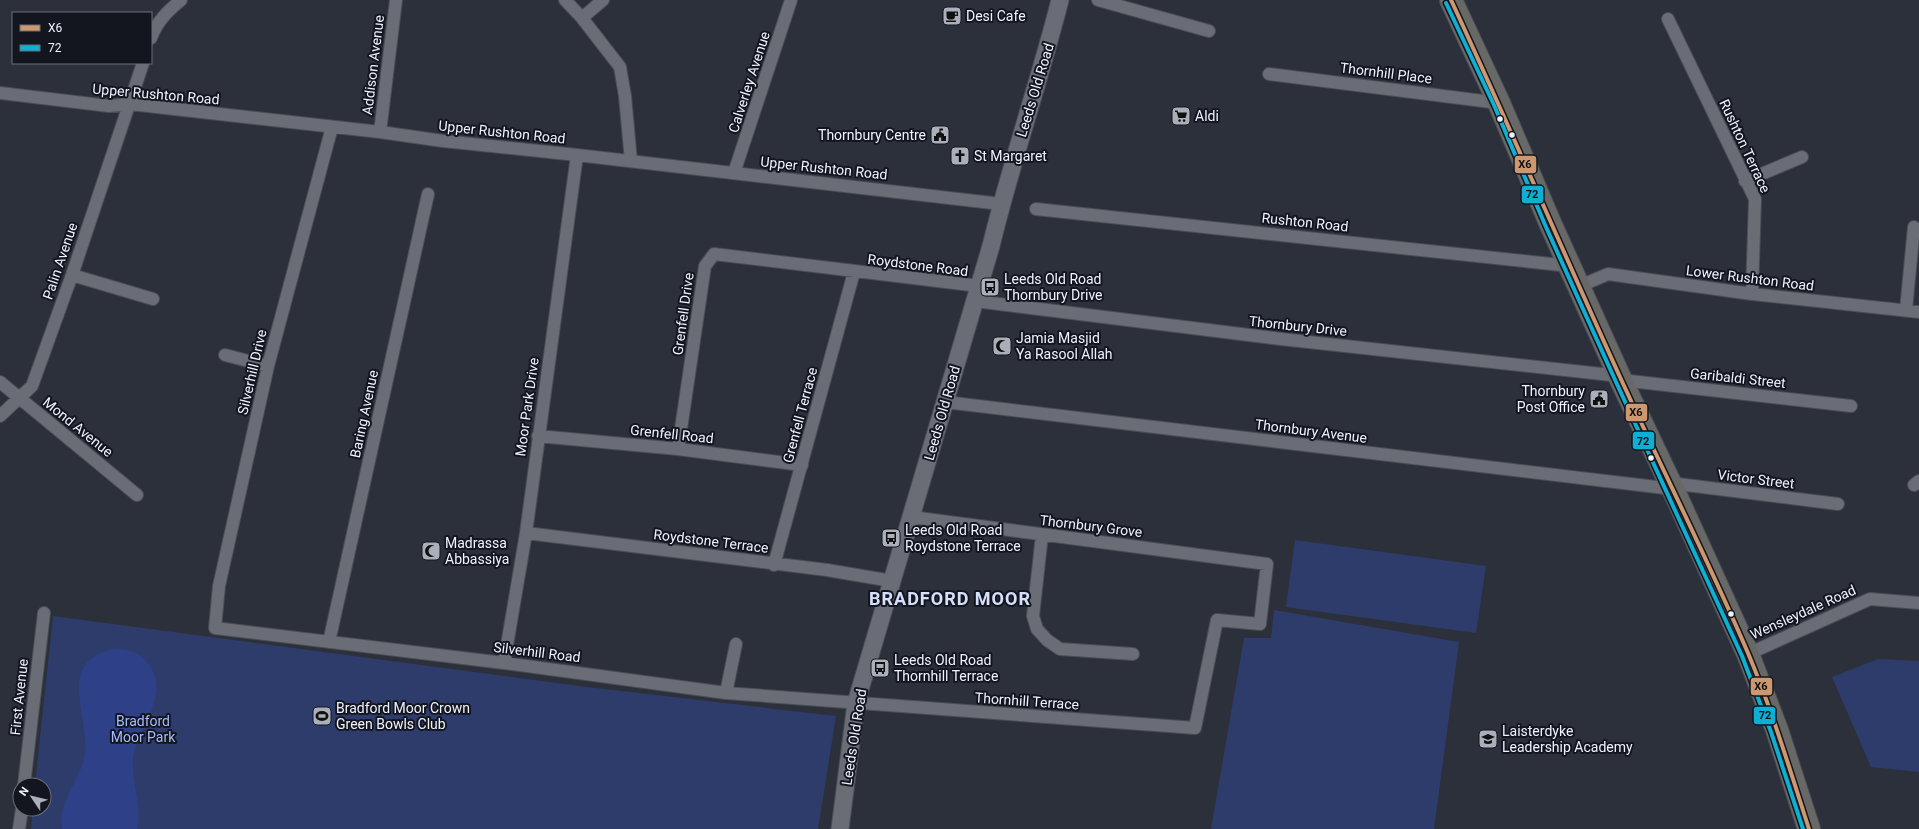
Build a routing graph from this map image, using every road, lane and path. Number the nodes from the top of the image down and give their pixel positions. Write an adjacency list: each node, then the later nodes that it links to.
1 (181, 0): 12 (street)
2 (396, 0): 19 (street, Addison Avenue)
3 (565, 0): 9 (street)
4 (603, 0): 9 (street)
5 (792, 0): 23 (street, Calverley Avenue)
6 (1060, 0): 26 (main road, Leeds Old Road)
7 (1098, 0): 11 (street)
8 (1451, 0): 16 (highway)
9 (582, 18): 22 (street)
10 (1668, 19): 24 (street, Rushton Terrace)
11 (1210, 31)
12 (152, 35)
13 (143, 64): 17 (street, Palin Avenue)
14 (1269, 74): 16 (street, Thornhill Place)
15 (0, 93): 17 (street, Upper Rushton Road)
16 (1499, 103): 29 (highway)
17 (130, 104): 18 (street, Upper Rushton Road); 31 (street, Palin Avenue)
18 (332, 127): 19 (street, Upper Rushton Road); 39 (street, Silverhill Drive)
19 (380, 132): 20 (street, Upper Rushton Road)
20 (577, 155): 22 (street, Upper Rushton Road); 46 (street, Moor Park Drive)
21 (1802, 157): 24 (street)
22 (631, 161): 23 (street, Upper Rushton Road)
23 (734, 173): 26 (street, Upper Rushton Road)
24 (1745, 181): 34 (street, Rushton Terrace)
25 (428, 194): 60 (street, Baring Avenue)
26 (1001, 204): 33 (main road, Leeds Old Road)
27 (1036, 209): 29 (street, Rushton Road)
28 (1914, 227): 36 (street)
29 (1570, 266): 32 (highway)
30 (854, 272): 33 (street, Roydstone Road); 47 (street, Grenfell Drive); 48 (street, Grenfell Terrace)
31 (72, 275): 35 (street); 42 (street, Palin Avenue)
32 (1580, 286): 34 (street, Lower Rushton Road); 40 (highway)
33 (977, 294): 40 (street, Thornbury Drive); 43 (main road, Leeds Old Road)
34 (1752, 294): 36 (street, Lower Rushton Road)
35 (153, 299)
36 (1906, 310): 37 (street, Lower Rushton Road)
37 (1919, 312)
38 (225, 355): 39 (street)
39 (268, 366): 59 (street, Silverhill Drive)
40 (1620, 378): 44 (street, Garibaldi Street); 49 (highway)
41 (0, 382): 42 (street, Mond Avenue)
42 (18, 398): 45 (street, Palin Avenue); 50 (street, Mond Avenue)
43 (945, 402): 49 (street, Thornbury Avenue); 52 (main road, Leeds Old Road)
44 (1851, 406)
45 (0, 416)
46 (538, 436): 47 (street, Grenfell Road); 53 (street, Moor Park Drive)
47 (678, 449): 48 (street, Grenfell Road)
48 (802, 465): 55 (street, Grenfell Terrace)
49 (1672, 486): 51 (street, Victor Street); 63 (highway)
50 (137, 495)
51 (1838, 504)
52 (911, 517): 54 (street, Thornbury Grove); 56 (main road, Leeds Old Road)
53 (526, 533): 55 (street, Roydstone Terrace); 64 (street, Moor Park Drive)
54 (1042, 535): 62 (street); 67 (street, Thornbury Grove)
55 (774, 564): 56 (street, Roydstone Terrace)
56 (892, 581): 66 (main road, Leeds Old Road)
57 (1919, 603): 63 (street, Wensleydale Road)
58 (44, 613): 68 (street, First Avenue)
59 (215, 628): 60 (street, Silverhill Road)
60 (328, 642): 64 (street, Silverhill Road)
61 (736, 644): 65 (street)
62 (1133, 654)
63 (1748, 654): 72 (highway)
64 (504, 663): 65 (street, Silverhill Road)
65 (726, 693): 66 (street, Silverhill Road)
66 (856, 703): 67 (street, Thornhill Terrace); 71 (main road, Leeds Old Road)
67 (1194, 728)
68 (25, 777)
69 (21, 817): 70 (street)
70 (19, 829)
71 (840, 829)
72 (1809, 829)

